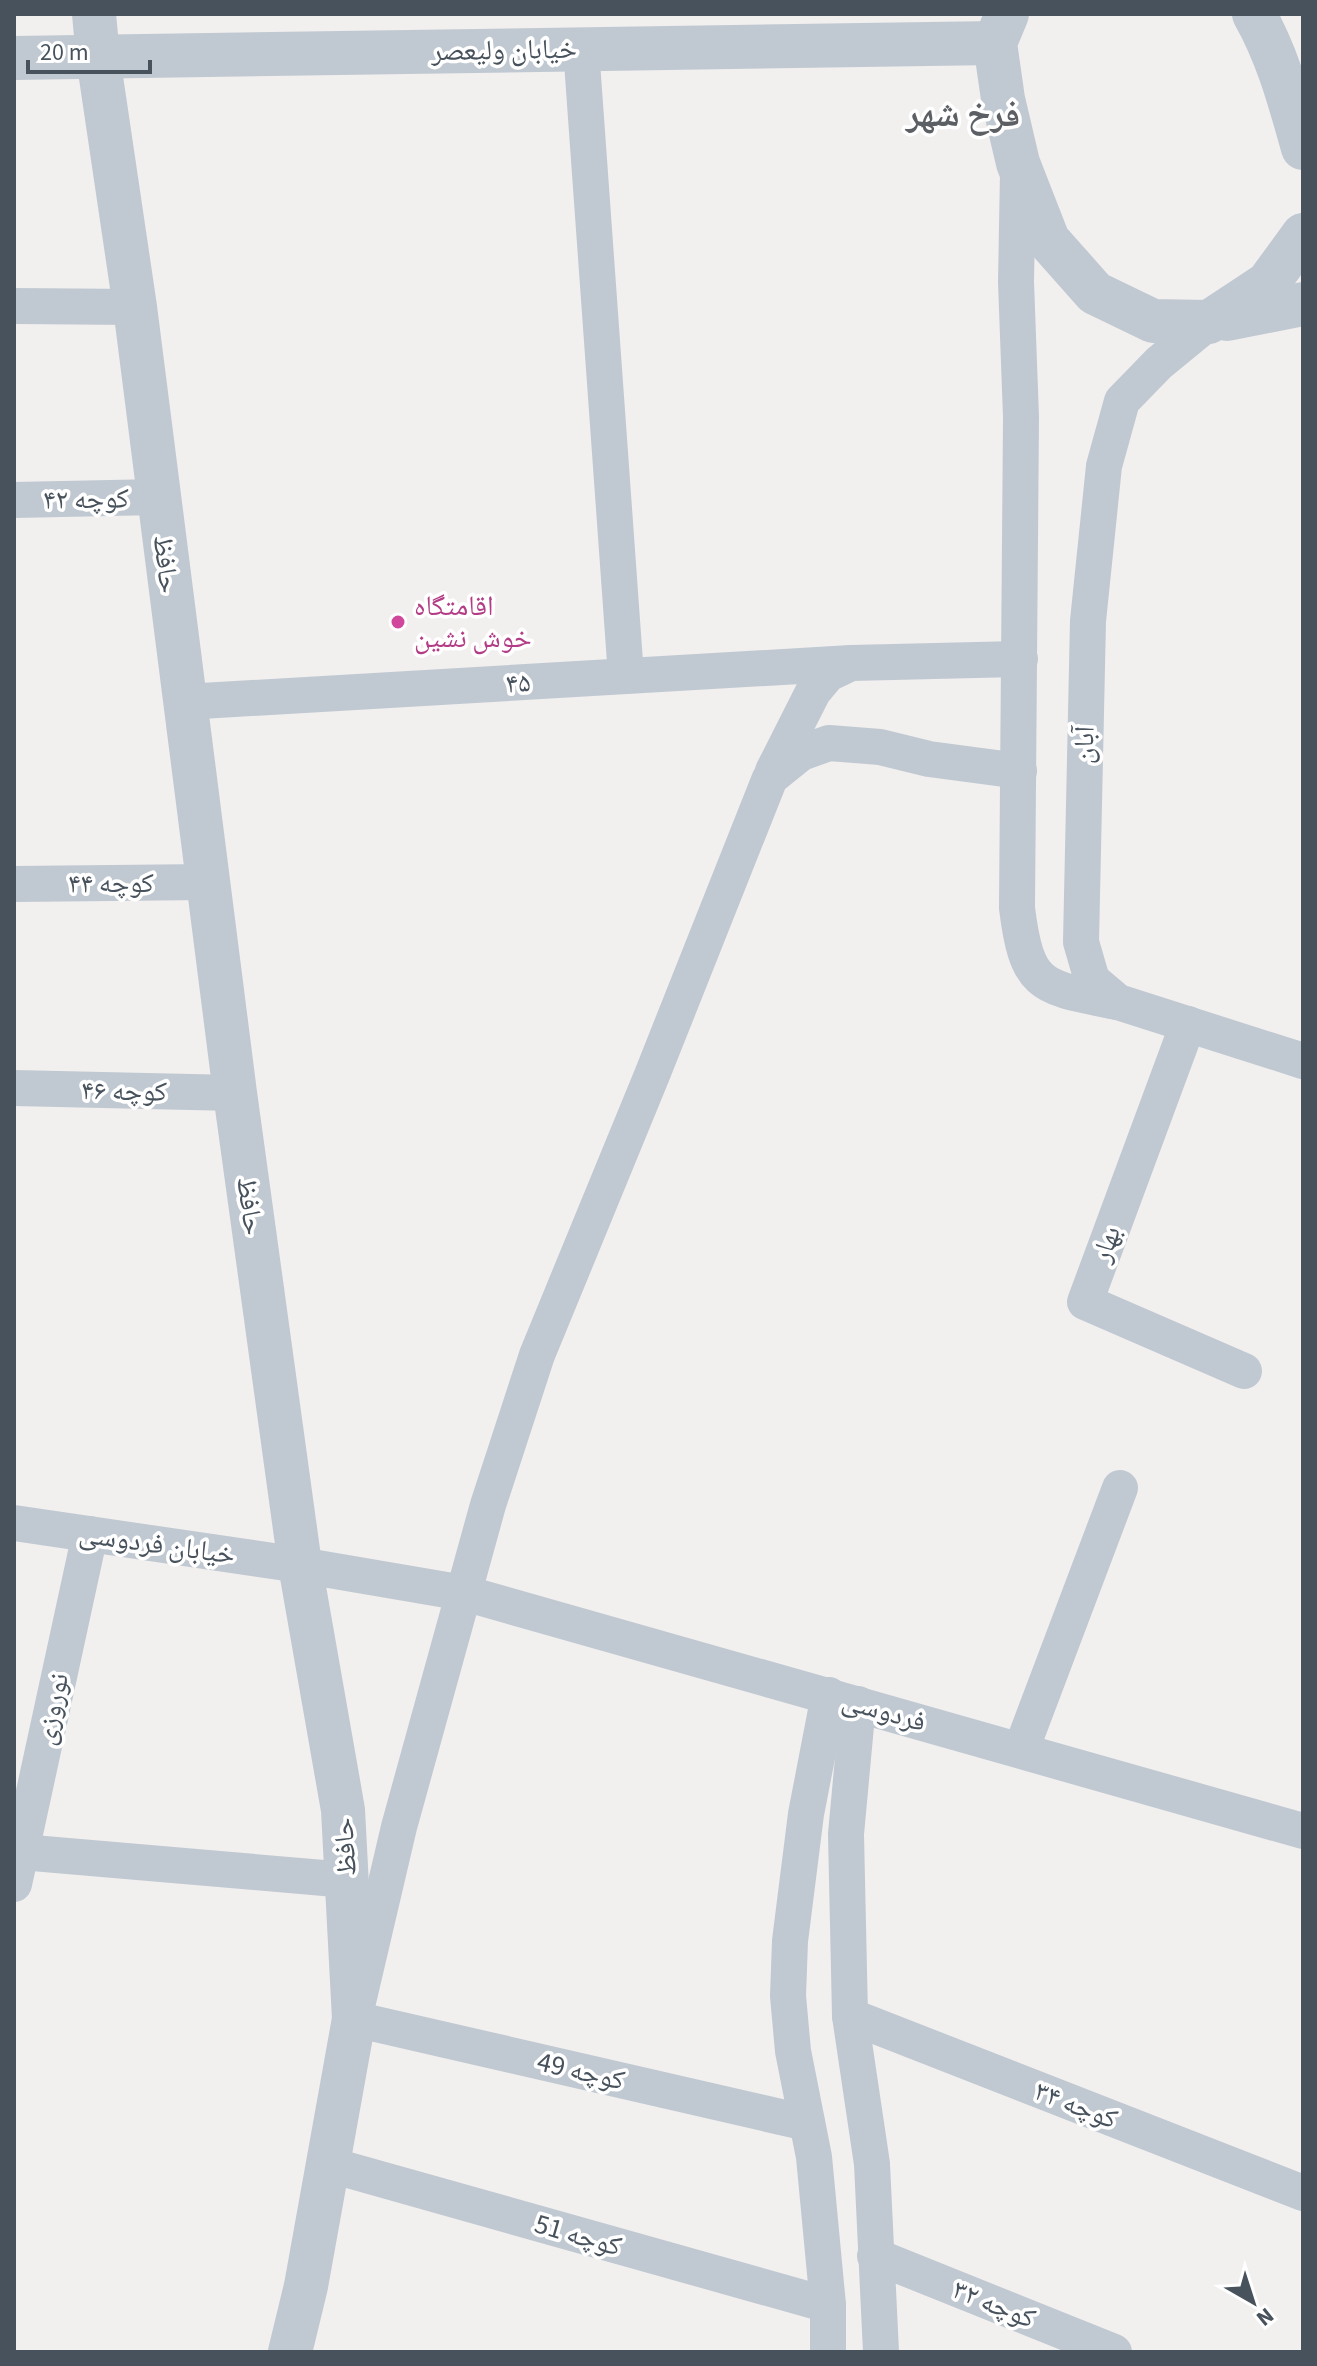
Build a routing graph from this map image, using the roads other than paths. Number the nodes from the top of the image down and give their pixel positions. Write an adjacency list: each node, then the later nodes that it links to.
1 (94, 14): 5 (street, حافظ)
2 (1261, 22): 7 (street)
3 (1001, 28): 4 (street, خیابان ولیعصر); 9 (street)
4 (581, 48): 5 (street, خیابان ولیعصر); 19 (street)
5 (98, 57): 6 (street, خیابان ولیعصر); 13 (street, حافظ)
6 (14, 58)
7 (1296, 108): 8 (street)
8 (1303, 148)
9 (1018, 163): 14 (street); 17 (street)
10 (1303, 235): 14 (street)
11 (1303, 304): 14 (street)
12 (15, 306): 13 (street)
13 (135, 307): 15 (street, حافظ)
14 (1209, 322): 25 (street, آبان)
15 (158, 497): 16 (street, کوچه ۴۲); 20 (street, حافظ)
16 (14, 500)
17 (1020, 659): 18 (street, ۴۵); 21 (street)
18 (851, 663): 19 (street, ۴۵); 22 (street)
19 (626, 676): 20 (street, ۴۵)
20 (184, 702): 23 (street, حافظ)
21 (1019, 771): 22 (street); 25 (street)
22 (770, 778): 35 (street)
23 (207, 882): 24 (street, کوچه ۴۴); 29 (street, حافظ)
24 (14, 884)
25 (1118, 1002): 26 (street, آبان)
26 (1188, 1024): 27 (street, آبان); 30 (street, بهار)
27 (1303, 1061)
28 (14, 1088): 29 (street, کوچه ۴۶)
29 (235, 1093): 34 (street, حافظ)
30 (1244, 1371)
31 (1120, 1488): 37 (street)
32 (14, 1523): 33 (street, خیابان فردوسی)
33 (90, 1534): 34 (street, خیابان فردوسی); 39 (street, نوروزی)
34 (300, 1565): 35 (street, خیابان فردوسی); 40 (street, حافظ)
35 (464, 1593): 36 (street, فردوسی); 42 (street)
36 (844, 1699): 37 (street, فردوسی); 41 (street); 43 (street)
37 (1021, 1750): 38 (street, فردوسی)
38 (1303, 1831)
39 (18, 1868): 40 (street)
40 (347, 1880): 42 (street, حافظ)
41 (850, 2016): 45 (street, کوچه ۳۴); 46 (street)
42 (354, 2019): 43 (street, کوچه 49); 44 (street, حافظ)
43 (807, 2123): 47 (street)
44 (327, 2164): 47 (street, کوچه 51); 48 (street, حافظ)
45 (1303, 2193)
46 (875, 2256): 50 (street); 51 (street, کوچه ۳۲)
47 (828, 2305): 49 (street)
48 (290, 2352)
49 (828, 2352)
50 (881, 2352)
51 (1114, 2352)

